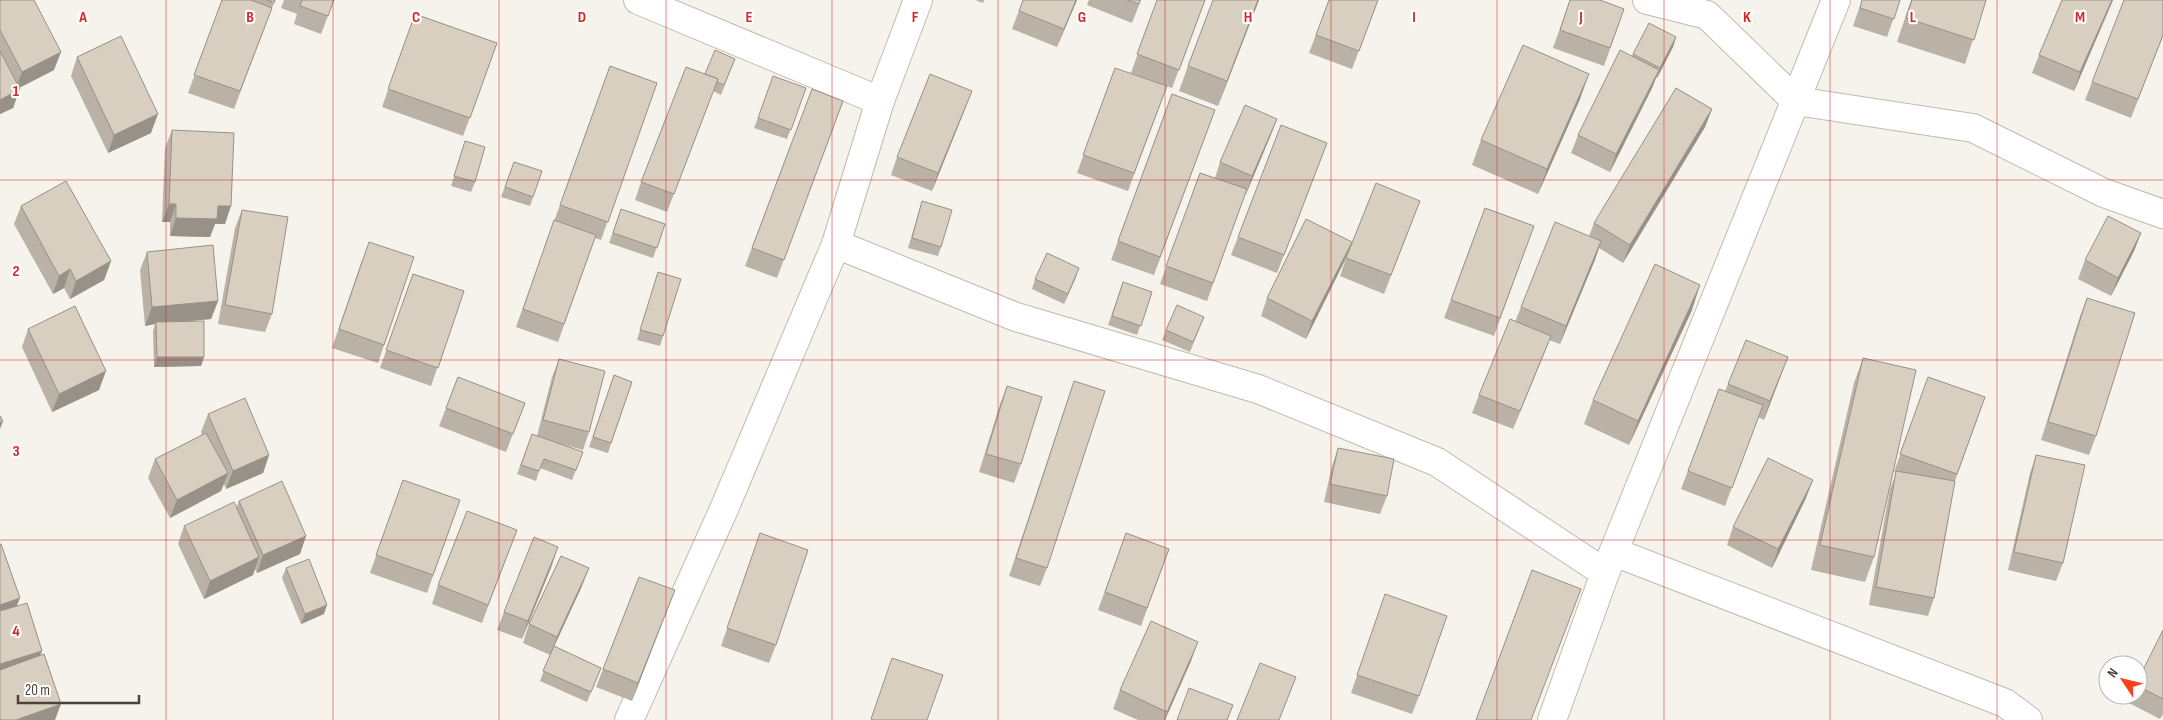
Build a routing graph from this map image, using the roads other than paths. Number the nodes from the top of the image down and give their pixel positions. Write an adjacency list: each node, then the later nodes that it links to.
1 (638, 0): 5 (street)
2 (918, 0): 5 (street)
3 (1647, 0): 6 (street)
4 (1836, 0): 6 (street)
5 (880, 101): 8 (street)
6 (1796, 101): 7 (street); 9 (street)
7 (2163, 214)
8 (836, 244): 9 (street); 10 (street)
9 (1609, 563): 11 (street); 12 (street)
10 (629, 720)
11 (1552, 720)
12 (2028, 720)

